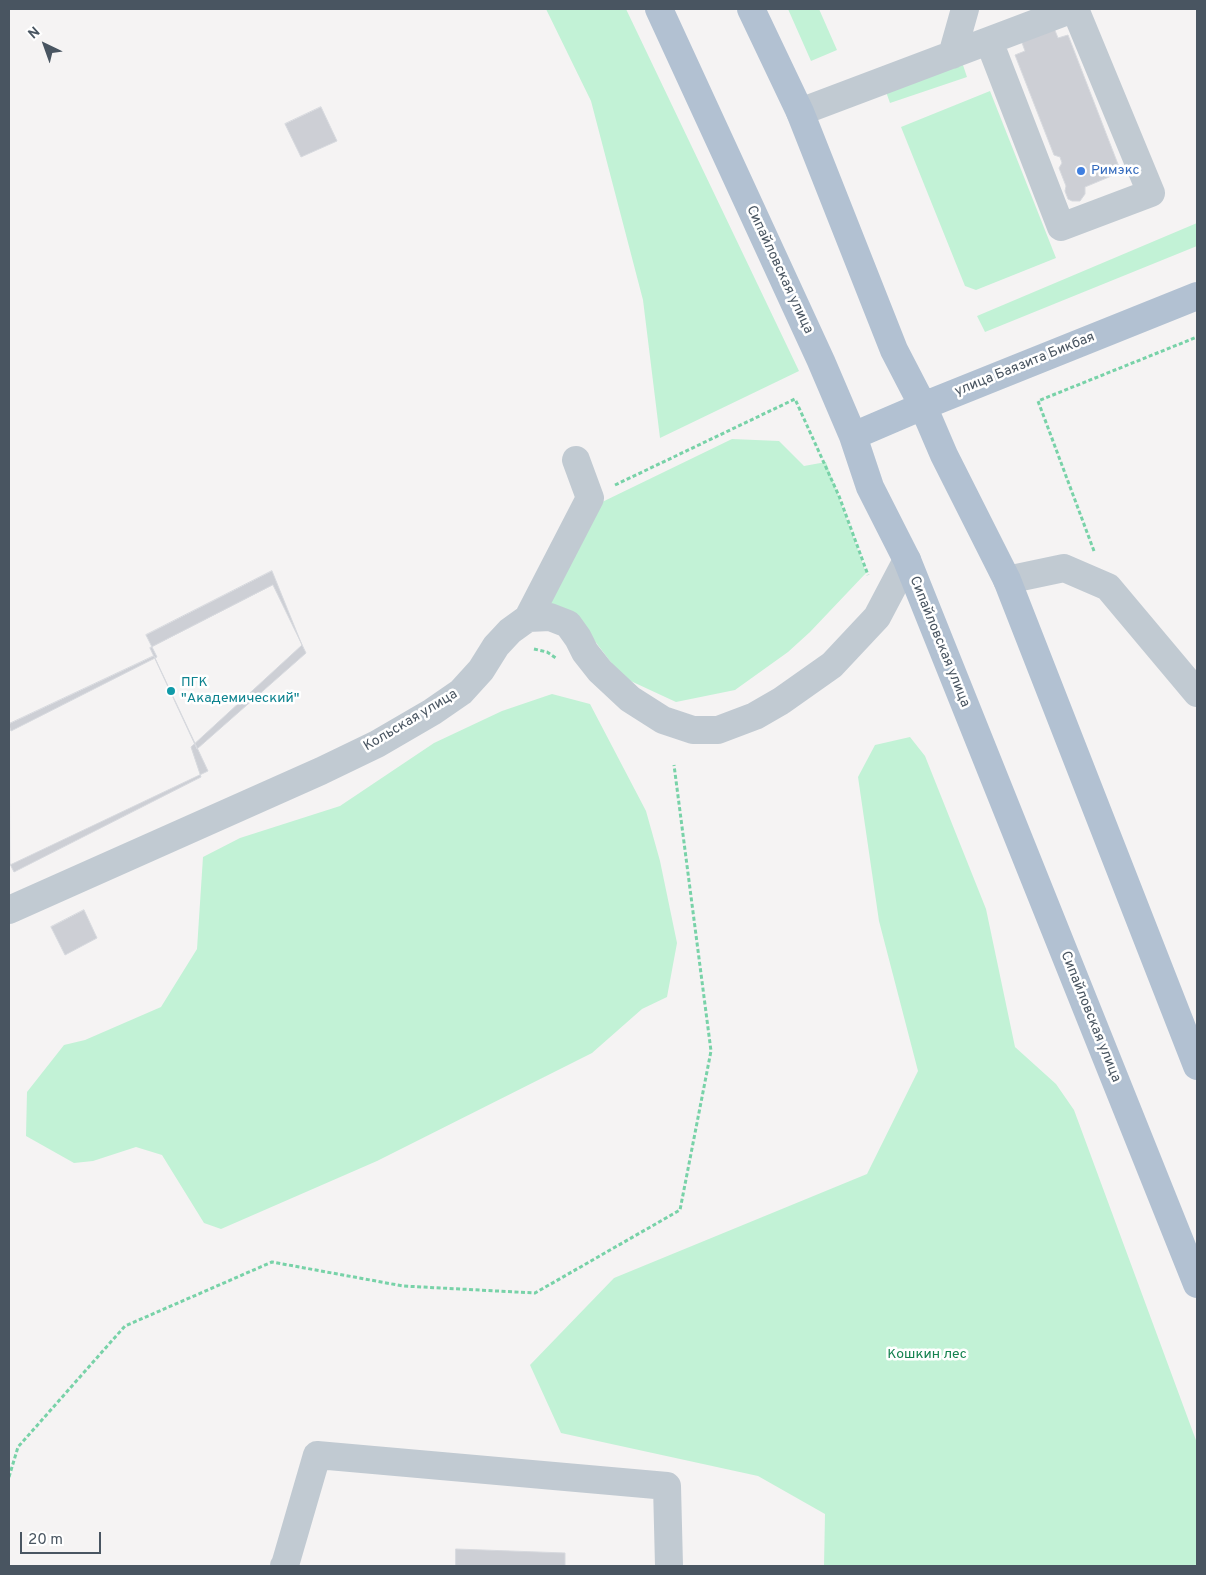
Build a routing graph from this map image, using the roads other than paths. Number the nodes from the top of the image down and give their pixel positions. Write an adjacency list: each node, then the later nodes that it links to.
1 (659, 9): 10 (main road, Сипайловская улица)
2 (751, 9): 7 (main road)
3 (965, 9): 6 (street)
4 (1074, 9): 5 (street); 5 (street)
5 (989, 41): 6 (street)
6 (952, 55): 7 (street)
7 (800, 112): 9 (main road)
8 (1197, 296): 9 (main road, улица Баязита Бикбая)
9 (923, 406): 10 (main road, улица Баязита Бикбая); 13 (main road)
10 (853, 436): 12 (main road, Сипайловская улица)
11 (576, 460): 14 (street)
12 (907, 560): 14 (street); 18 (main road, Сипайловская улица)
13 (1007, 580): 15 (street); 17 (main road)
14 (528, 618): 16 (street, Кольская улица)
15 (1197, 693)
16 (9, 910)
17 (1197, 1066)
18 (1197, 1284)
19 (284, 1566): 20 (street)
20 (668, 1566)

